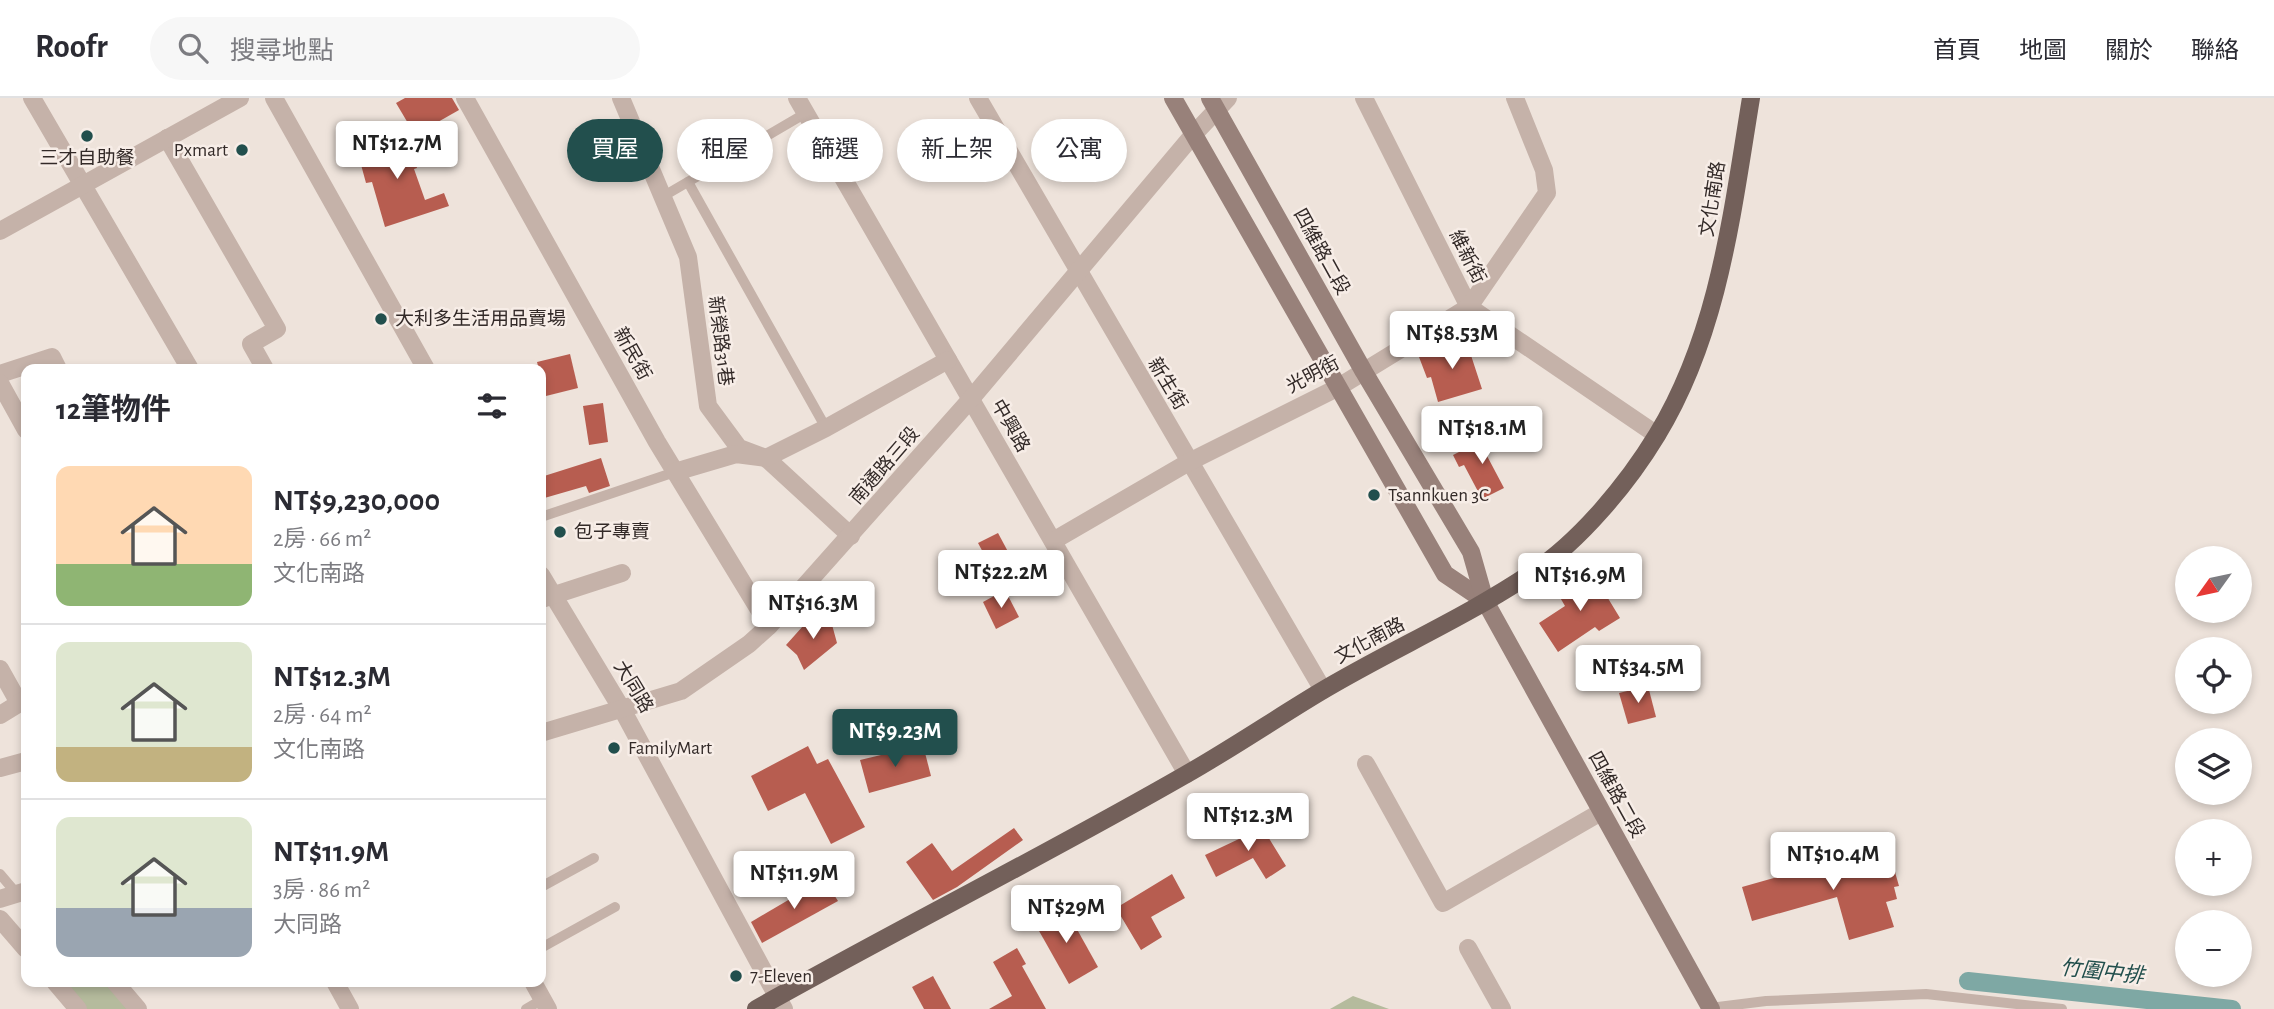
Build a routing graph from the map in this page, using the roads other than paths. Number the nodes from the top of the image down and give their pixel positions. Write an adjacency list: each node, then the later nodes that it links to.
1 (32, 98): 17 (street)
2 (240, 98): 15 (street)
3 (274, 98): 27 (street)
4 (465, 98): 39 (street, 新民街)
5 (621, 98): 18 (street, 新榮路31巷)
6 (978, 98): 20 (street, 新生街)
7 (1173, 98): 14 (street, 四維路二段)
8 (1364, 98): 21 (street, 維新街)
9 (1516, 98): 21 (street, 光明街)
10 (1751, 98): 36 (main road, 文化南路)
11 (1218, 102): 14 (street, 南通路三段); 29 (street, 四維路二段)
12 (802, 106): 13 (lane); 22 (street, 中興路)
13 (773, 125)
14 (1193, 135): 20 (street, 南通路三段); 32 (street, 四維路二段)
15 (167, 138): 17 (street); 26 (street)
16 (688, 182): 18 (lane); 35 (lane)
17 (83, 185): 19 (street); 25 (street)
18 (662, 197): 37 (street, 新榮路31巷)
19 (0, 231)
20 (1077, 273): 33 (street, 南通路三段); 38 (street, 新生街)
21 (1469, 307): 29 (street, 光明街); 36 (street, 維新街)
22 (948, 360): 33 (street, 中興路); 35 (street)
23 (32, 364): 24 (street)
24 (55, 364)
25 (187, 364)
26 (262, 364)
27 (423, 364)
28 (21, 368): 30 (street)
29 (1364, 372): 32 (street, 光明街); 45 (street, 四維路二段)
30 (0, 374)
31 (0, 383): 34 (street)
32 (1337, 388): 38 (street, 光明街); 45 (street, 四維路二段)
33 (970, 400): 41 (street, 南通路三段); 42 (street, 中興路)
34 (21, 421)
35 (827, 428): 37 (street)
36 (1657, 435): 45 (main road, 文化南路)
37 (766, 458): 39 (street); 41 (street, 新榮路31巷)
38 (1189, 462): 42 (street, 光明街); 48 (street, 新生街)
39 (675, 472): 40 (lane); 46 (street, 新民街)
40 (546, 515)
41 (851, 536): 46 (street, 南通路三段)
42 (1053, 541): 57 (street, 中興路)
43 (622, 573): 44 (street)
44 (546, 597): 51 (street, 大同路)
45 (1485, 601): 48 (main road, 文化南路); 58 (street, 四維路二段)
46 (769, 625): 51 (street, 南通路三段)
47 (0, 669): 49 (street)
48 (1322, 690): 57 (main road, 文化南路)
49 (21, 698)
50 (21, 702): 52 (street)
51 (624, 711): 53 (street, 南通路三段); 72 (street, 大同路)
52 (0, 715)
53 (546, 732)
54 (21, 762): 56 (street)
55 (1366, 764): 58 (street)
56 (0, 768)
57 (1187, 774): 72 (main road, 文化南路)
58 (1601, 812): 80 (street, 四維路二段)
59 (594, 858): 61 (lane)
60 (0, 874): 62 (lane)
61 (546, 884)
62 (14, 895)
63 (615, 907): 66 (lane)
64 (0, 919): 65 (street)
65 (21, 943)
66 (546, 945)
67 (1468, 948): 79 (street)
68 (59, 987): 74 (street)
69 (119, 987): 75 (street)
70 (338, 987): 76 (street)
71 (536, 987): 73 (street)
72 (781, 1003): 78 (main road, 文化南路)
73 (546, 1004): 77 (lane)
74 (78, 1009)
75 (138, 1009)
76 (350, 1009)
77 (526, 1009)
78 (756, 1009)
79 (1502, 1009)
80 (1710, 1009): 81 (lane)
81 (2062, 1009)

